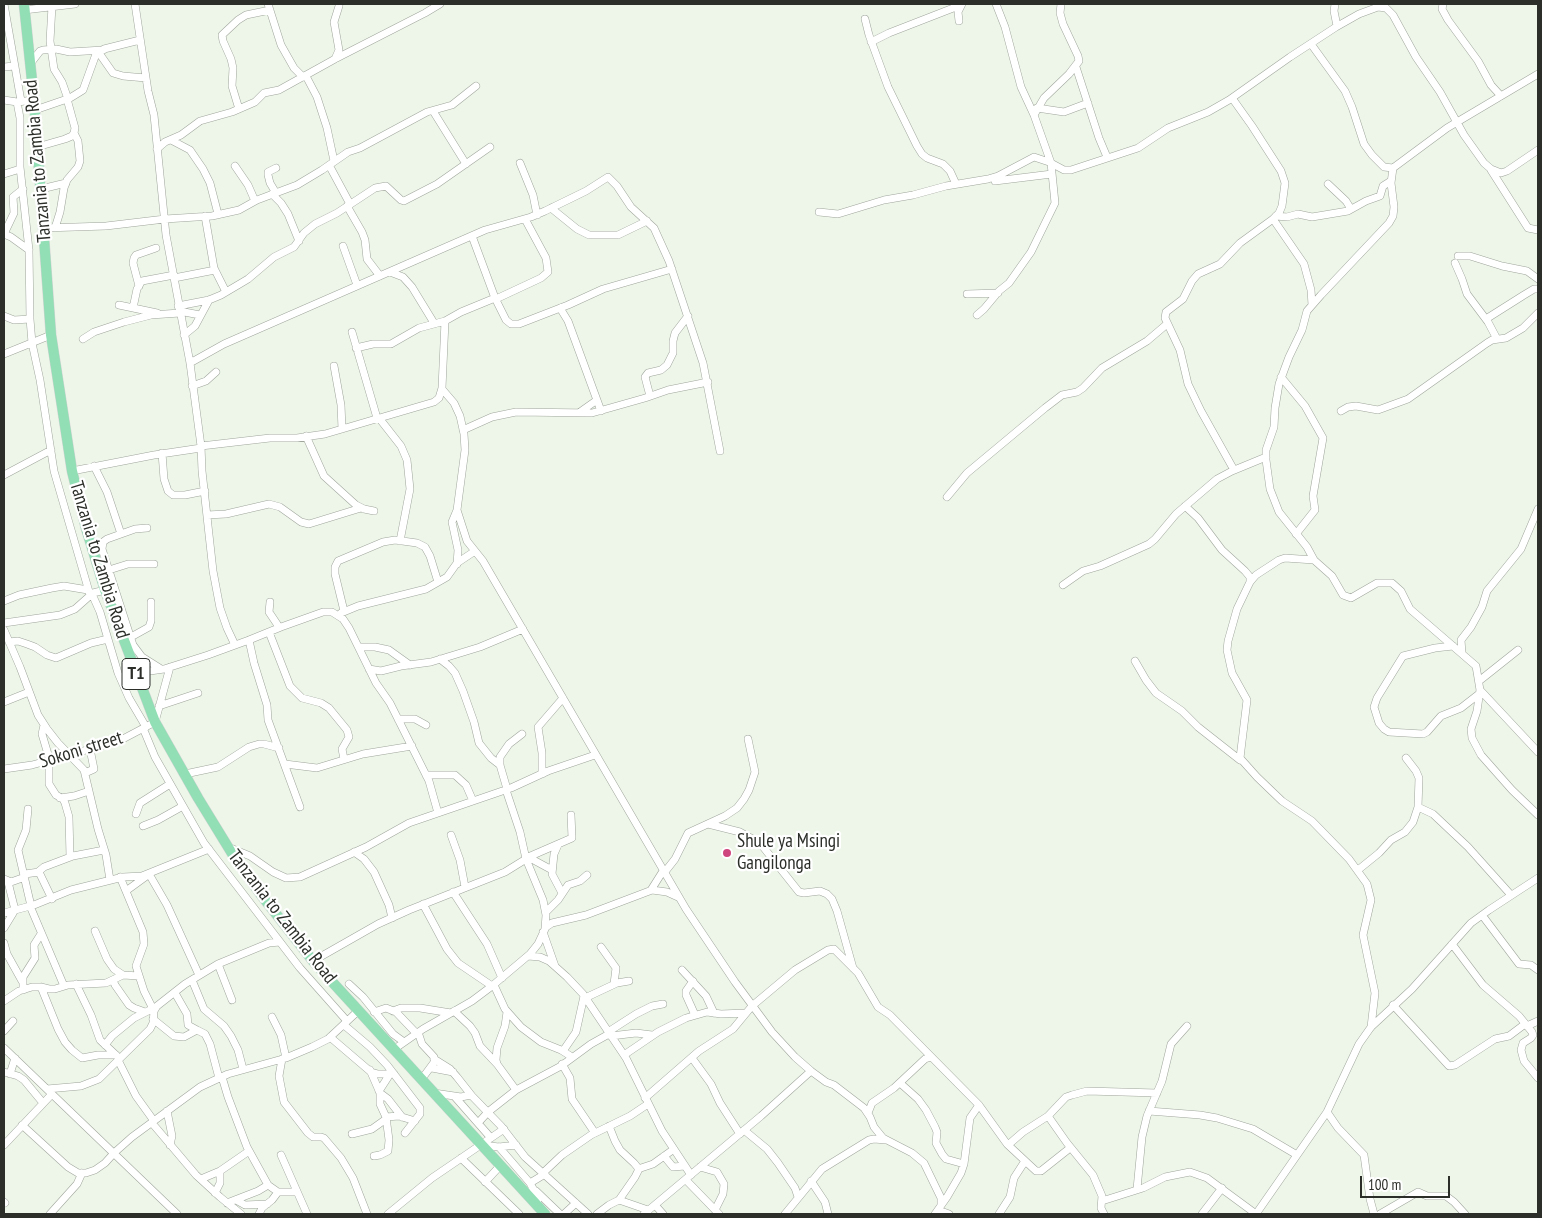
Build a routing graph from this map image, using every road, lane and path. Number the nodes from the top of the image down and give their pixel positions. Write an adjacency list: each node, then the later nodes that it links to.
1 (4, 4): 25 (street)
2 (75, 4): 10 (street)
3 (135, 4): 18 (street)
4 (440, 4): 23 (street)
5 (962, 4): 16 (street); 19 (street)
6 (996, 4): 41 (street)
7 (1061, 4): 27 (street)
8 (1335, 4): 17 (street)
9 (1443, 4): 32 (street)
10 (52, 6): 13 (street); 21 (street)
11 (339, 6): 23 (street)
12 (1369, 6): 17 (street); 42 (street)
13 (24, 7): 24 (highway, Tanzania to Zambia Road / T1)
14 (269, 7): 29 (street); 39 (street)
15 (865, 19): 19 (street)
16 (959, 21)
17 (1337, 26): 20 (street)
18 (140, 40): 22 (street); 30 (street)
19 (872, 42): 64 (street)
20 (1311, 44): 33 (street); 56 (street)
21 (51, 49): 22 (street); 24 (street); 34 (street)
22 (101, 51): 30 (street); 34 (street)
23 (337, 58): 29 (street)
24 (30, 64): 38 (highway, Tanzania to Zambia Road / T1)
25 (14, 66): 26 (street); 36 (street)
26 (4, 67)
27 (1076, 67): 37 (street); 41 (street)
28 (1538, 74): 32 (street)
29 (304, 76): 39 (street); 50 (street)
30 (146, 78): 47 (street)
31 (476, 86): 40 (street)
32 (1501, 96): 42 (street)
33 (1232, 98): 49 (street); 77 (street)
34 (68, 99): 38 (street); 43 (street)
35 (4, 100): 36 (street)
36 (19, 101): 38 (street); 57 (street)
37 (1088, 103): 41 (street); 49 (street)
38 (34, 105): 45 (highway, Tanzania to Zambia Road / T1)
39 (239, 109): 44 (street)
40 (433, 111): 50 (street); 52 (street)
41 (1036, 111): 53 (street)
42 (1457, 122): 56 (street); 58 (street)
43 (74, 133): 45 (street); 63 (street)
44 (171, 140): 47 (street); 74 (street)
45 (37, 147): 67 (highway, Tanzania to Zambia Road / T1)
46 (490, 147): 52 (street)
47 (158, 149): 78 (street)
48 (1538, 150): 58 (street)
49 (1107, 157): 53 (street)
50 (331, 163): 68 (street); 70 (street)
51 (520, 163): 75 (street)
52 (466, 164): 70 (street)
53 (1051, 164): 60 (street); 62 (street)
54 (235, 166): 69 (street)
55 (276, 168): 68 (street)
56 (1393, 168): 61 (street)
57 (20, 169): 59 (street); 66 (street)
58 (1491, 169): 83 (street)
59 (4, 174)
60 (1052, 174): 62 (street); 101 (street)
61 (1391, 181): 72 (street); 104 (street)
62 (970, 182): 64 (street)
63 (66, 183): 67 (street); 82 (street)
64 (956, 184): 73 (street)
65 (1328, 184): 72 (street)
66 (24, 189): 84 (street); 89 (street)
67 (40, 189): 81 (highway, Tanzania to Zambia Road / T1)
68 (274, 193): 69 (street); 86 (street)
69 (255, 201): 74 (street)
70 (348, 205): 86 (street); 94 (street)
71 (551, 208): 75 (street); 80 (street); 80 (street)
72 (1351, 209): 77 (street)
73 (819, 212)
74 (218, 214): 76 (street)
75 (537, 215): 79 (street)
76 (205, 216): 78 (street); 91 (street)
77 (1275, 217): 104 (street); 119 (street)
78 (165, 219): 82 (street); 93 (street)
79 (525, 219): 85 (street); 102 (street)
80 (647, 221): 90 (street)
81 (44, 228): 82 (street); 121 (highway, Tanzania to Zambia Road / T1)
82 (55, 228)
83 (1538, 230)
84 (4, 234): 89 (street)
85 (472, 236): 92 (street); 102 (street)
86 (299, 241): 99 (street)
87 (343, 246): 96 (street)
88 (156, 248): 97 (street)
89 (29, 250): 115 (street)
90 (672, 269): 107 (street); 114 (street)
91 (215, 270): 93 (street); 99 (street)
92 (389, 272): 94 (street); 118 (street)
93 (174, 276): 97 (street); 108 (street)
94 (380, 276): 96 (street)
95 (1538, 279): 116 (street)
96 (358, 285): 128 (street)
97 (139, 286): 106 (street)
98 (1538, 288): 116 (street)
99 (226, 292): 103 (street)
100 (967, 294): 101 (street)
101 (998, 294): 112 (street)
102 (496, 299): 107 (street); 117 (street)
103 (208, 300): 108 (street); 111 (street)
104 (1312, 304): 131 (street)
105 (119, 305): 106 (street)
106 (133, 308): 109 (street)
107 (560, 308): 136 (street)
108 (179, 310): 109 (street); 111 (street); 122 (street)
109 (160, 314): 124 (street)
110 (1538, 314): 123 (street)
111 (200, 315): 122 (street)
112 (977, 315)
113 (4, 316): 115 (street)
114 (688, 316): 132 (street); 135 (street)
115 (30, 319): 125 (street)
116 (1486, 319): 123 (street)
117 (445, 321): 118 (street); 134 (street)
118 (434, 323): 126 (street)
119 (1167, 324): 150 (street); 154 (street)
120 (352, 332): 126 (street)
121 (51, 335): 125 (street); 151 (highway, Tanzania to Zambia Road / T1)
122 (184, 335): 128 (street)
123 (1496, 338): 138 (street)
124 (83, 339)
125 (32, 343): 127 (street); 145 (street)
126 (356, 348): 140 (street)
127 (4, 354)
128 (190, 363): 133 (street)
129 (334, 366): 141 (street)
130 (216, 372): 133 (street)
131 (1282, 377): 148 (street); 163 (street)
132 (708, 382): 135 (street); 146 (street)
133 (192, 386): 144 (street)
134 (442, 389): 140 (street); 142 (street)
135 (650, 396): 137 (street)
136 (597, 400): 137 (street); 139 (street)
137 (601, 411): 139 (street)
138 (1341, 412)
139 (580, 413): 142 (street)
140 (378, 418): 141 (street); 164 (street)
141 (342, 429): 143 (street)
142 (463, 430): 158 (street)
143 (306, 436): 144 (street); 156 (street)
144 (201, 447): 147 (street); 153 (street)
145 (51, 450): 152 (street); 174 (street)
146 (720, 451)
147 (162, 453): 149 (street); 153 (street)
148 (1266, 457): 150 (street); 163 (street)
149 (94, 466): 151 (street); 162 (street)
150 (1234, 470): 155 (street)
151 (72, 471): 173 (highway, Tanzania to Zambia Road / T1)
152 (4, 474)
153 (204, 491): 160 (street)
154 (947, 497)
155 (1185, 506): 171 (street); 172 (street)
156 (361, 508): 159 (street); 160 (street)
157 (1538, 509): 195 (street)
158 (457, 510): 165 (street); 168 (street)
159 (374, 511)
160 (207, 515): 185 (street)
161 (147, 528): 162 (street)
162 (121, 534): 169 (street)
163 (1296, 534): 166 (street)
164 (400, 541): 170 (street); 178 (street)
165 (475, 551): 168 (street); 182 (street)
166 (1314, 560): 171 (street); 191 (street)
167 (154, 564): 169 (street)
168 (457, 564): 170 (street)
169 (109, 570): 186 (street)
170 (438, 582): 178 (street)
171 (1250, 582): 226 (street)
172 (1062, 585)
173 (105, 590): 174 (street); 202 (highway, Tanzania to Zambia Road / T1)
174 (90, 593): 175 (street); 180 (street); 187 (street)
175 (4, 601)
176 (152, 602): 186 (street)
177 (270, 602): 181 (street)
178 (344, 611): 179 (street)
179 (336, 614): 181 (street); 192 (street)
180 (4, 622)
181 (279, 628): 184 (street)
182 (523, 629): 196 (street); 207 (street)
183 (4, 630): 189 (street)
184 (269, 632): 188 (street); 224 (street)
185 (228, 633): 190 (street); 193 (street)
186 (131, 637): 200 (street)
187 (108, 639): 189 (street); 214 (street)
188 (250, 640): 190 (street); 218 (street)
189 (9, 642): 204 (street)
190 (235, 645): 193 (street)
191 (1453, 646): 195 (street); 205 (street)
192 (359, 647): 198 (street); 201 (street)
193 (223, 649): 199 (street)
194 (1518, 650): 203 (street)
195 (1462, 653): 203 (street)
196 (440, 659): 198 (street); 228 (street)
197 (1136, 661): 226 (street)
198 (410, 665): 201 (street)
199 (170, 667): 200 (street); 209 (street)
200 (161, 669): 202 (street)
201 (369, 669): 210 (street)
202 (136, 673): 211 (highway, Tanzania to Zambia Road / T1)
203 (1479, 681): 205 (street)
204 (29, 692): 208 (street); 212 (street)
205 (1479, 692): 220 (street); 246 (street)
206 (198, 693): 209 (street)
207 (563, 698): 222 (street); 232 (street)
208 (4, 702)
209 (159, 706): 211 (street)
210 (398, 719): 213 (street); 217 (street)
211 (156, 722): 214 (street, Sokoni street); 231 (highway, Tanzania to Zambia Road / T1)
212 (44, 725): 221 (street); 225 (street)
213 (426, 726)
214 (144, 728): 219 (street, Sokoni street); 234 (street)
215 (522, 734): 228 (street)
216 (748, 739): 247 (street)
217 (412, 746): 224 (street); 233 (street)
218 (279, 748): 227 (street); 231 (street)
219 (90, 749): 221 (street, Sokoni street); 230 (street)
220 (1538, 752)
221 (71, 755): 225 (street, Sokoni street); 230 (street)
222 (595, 755): 232 (street); 260 (street)
223 (1406, 758): 241 (street)
224 (344, 760): 227 (street)
225 (49, 761): 229 (street, Sokoni street); 237 (street)
226 (1241, 761): 258 (street)
227 (285, 764): 240 (street)
228 (500, 765): 235 (street)
229 (4, 769)
230 (85, 772): 236 (street)
231 (185, 774): 251 (highway, Tanzania to Zambia Road / T1)
232 (542, 774): 235 (street)
233 (426, 775): 238 (street); 243 (street)
234 (170, 784): 239 (street); 244 (street)
235 (506, 790): 238 (street); 256 (street)
236 (89, 791): 237 (street); 252 (street)
237 (60, 798): 255 (street)
238 (473, 801): 243 (street)
239 (183, 806): 248 (street); 253 (street)
240 (300, 807)
241 (1418, 808): 258 (street); 273 (street)
242 (28, 809): 262 (street)
243 (438, 812): 254 (street)
244 (136, 814)
245 (571, 815): 250 (street)
246 (1538, 815)
247 (708, 824): 260 (street); 295 (street)
248 (142, 826)
249 (451, 835): 268 (street)
250 (558, 845): 256 (street); 257 (street)
251 (228, 847): 254 (street); 292 (highway, Tanzania to Zambia Road / T1)
252 (104, 850): 255 (street); 266 (street)
253 (209, 850): 261 (street); 287 (street)
254 (354, 852): 282 (street)
255 (70, 857): 259 (street)
256 (527, 858): 257 (street); 268 (street); 279 (street)
257 (552, 870): 272 (street)
258 (1358, 870): 336 (street)
259 (38, 872): 262 (street); 275 (street)
260 (664, 872): 269 (street); 274 (street)
261 (150, 874): 264 (street); 270 (street); 299 (street)
262 (25, 875): 267 (street); 277 (street)
263 (587, 875): 272 (street)
264 (120, 877): 266 (street); 270 (street)
265 (1538, 878): 273 (street)
266 (110, 880): 275 (street)
267 (6, 881): 278 (street)
268 (465, 887): 271 (street)
269 (651, 890): 274 (street); 285 (street)
270 (126, 891): 300 (street)
271 (454, 892): 276 (street); 301 (street)
272 (562, 893): 279 (street)
273 (1511, 895): 281 (street)
274 (678, 897): 319 (street)
275 (52, 899): 277 (street)
276 (423, 904): 282 (street); 311 (street)
277 (30, 906): 278 (street); 286 (street)
278 (15, 910): 280 (street); 283 (street)
279 (546, 912): 285 (street)
280 (4, 914)
281 (1482, 915): 289 (street); 297 (street)
282 (392, 918): 292 (street)
283 (4, 928)
284 (95, 931): 298 (street)
285 (544, 931): 291 (street); 294 (street)
286 (42, 934): 304 (street); 310 (street)
287 (280, 942): 293 (street); 333 (street)
288 (4, 944): 304 (street)
289 (1452, 944): 320 (street); 334 (street)
290 (602, 947): 309 (street)
291 (528, 956): 294 (street); 301 (street)
292 (313, 961): 321 (highway, Tanzania to Zambia Road / T1)
293 (218, 964): 299 (street); 316 (street)
294 (555, 966): 315 (street)
295 (853, 969): 319 (street); 351 (street)
296 (682, 970): 306 (street)
297 (1538, 970)
298 (122, 975): 300 (street); 302 (street)
299 (199, 975): 303 (street)
300 (138, 976): 326 (street)
301 (502, 978): 311 (street)
302 (113, 980): 307 (street); 326 (street)
303 (192, 980): 314 (street); 360 (street)
304 (22, 981): 313 (street)
305 (629, 981): 309 (street)
306 (693, 982): 327 (street); 329 (street)
307 (76, 984): 310 (street); 344 (street)
308 (349, 984): 323 (street)
309 (614, 984): 315 (street)
310 (64, 986): 312 (street)
311 (493, 986): 324 (street); 325 (street)
312 (41, 987): 313 (street); 349 (street)
313 (24, 990): 317 (street)
314 (175, 993): 326 (street); 337 (street)
315 (584, 997): 340 (street); 347 (street)
316 (232, 1000)
317 (4, 1001)
318 (663, 1004): 340 (street)
319 (752, 1006): 328 (street); 362 (street)
320 (1393, 1006): 334 (street); 336 (street)
321 (358, 1011): 333 (street); 346 (highway, Tanzania to Zambia Road / T1)
322 (393, 1011): 323 (street); 324 (street); 339 (street)
323 (374, 1012): 343 (street)
324 (452, 1012): 339 (street); 357 (street)
325 (507, 1012): 347 (street); 357 (street)
326 (151, 1013): 337 (street); 344 (street); 353 (street)
327 (714, 1013): 328 (street); 329 (street)
328 (745, 1014): 354 (street)
329 (695, 1015): 341 (street)
330 (272, 1017): 355 (street)
331 (13, 1021): 338 (street)
332 (1538, 1021): 334 (street)
333 (345, 1023): 342 (street); 365 (street)
334 (1526, 1025): 367 (street)
335 (1187, 1026): 374 (street)
336 (1371, 1026): 383 (street)
337 (197, 1030): 366 (street)
338 (4, 1031)
339 (417, 1033): 343 (street); 356 (street)
340 (609, 1034): 341 (street); 348 (street); 350 (street)
341 (652, 1035): 348 (street)
342 (330, 1037): 355 (street); 361 (street)
343 (404, 1042): 346 (street)
344 (104, 1045): 349 (street); 353 (street)
345 (4, 1048): 352 (street)
346 (393, 1050): 368 (highway, Tanzania to Zambia Road / T1)
347 (563, 1051): 350 (street)
348 (624, 1054): 377 (street)
349 (95, 1055): 353 (street)
350 (572, 1057): 358 (street)
351 (931, 1057): 369 (street); 379 (street)
352 (15, 1058): 364 (street); 371 (street)
353 (118, 1058): 371 (street); 389 (street)
354 (692, 1058): 377 (street); 394 (street)
355 (284, 1059): 360 (street); 453 (street)
356 (434, 1059): 359 (street); 363 (street)
357 (497, 1064): 370 (street)
358 (562, 1064): 370 (street); 396 (street)
359 (432, 1068): 363 (street); 368 (street)
360 (243, 1069): 366 (street)
361 (370, 1070): 365 (street); 372 (street)
362 (810, 1071): 384 (street); 394 (street)
363 (453, 1072): 375 (street)
364 (7, 1073): 378 (street)
365 (392, 1074): 372 (street); 388 (street)
366 (220, 1077): 380 (street); 408 (street)
367 (1538, 1078)
368 (421, 1080): 373 (highway, Tanzania to Zambia Road / T1)
369 (900, 1083): 384 (street); 416 (street)
370 (516, 1090): 382 (street)
371 (49, 1091): 378 (street); 409 (street)
372 (379, 1092): 386 (street); 387 (street)
373 (433, 1093): 376 (street); 402 (highway, Tanzania to Zambia Road / T1)
374 (1157, 1093): 381 (street); 385 (street)
375 (471, 1095): 376 (street); 382 (street)
376 (455, 1096): 390 (street)
377 (647, 1101): 392 (street); 407 (street)
378 (43, 1104): 391 (street)
379 (979, 1105): 404 (street); 416 (street)
380 (167, 1111): 389 (street); 401 (street)
381 (1149, 1111): 411 (street); 431 (street)
382 (488, 1112): 390 (street); 393 (street)
383 (1327, 1112): 411 (street); 469 (street)
384 (868, 1113): 399 (street)
385 (1048, 1116): 404 (street); 406 (street)
386 (402, 1117): 387 (street); 388 (street)
387 (386, 1118): 397 (street); 412 (street)
388 (415, 1121): 395 (street)
389 (153, 1122): 401 (street); 409 (street)
390 (478, 1123): 398 (street)
391 (22, 1125): 400 (street); 422 (street)
392 (609, 1126): 396 (street); 420 (street)
393 (504, 1129): 398 (street); 403 (street)
394 (742, 1132): 419 (street); 436 (street)
395 (405, 1133)
396 (595, 1133): 423 (street)
397 (352, 1134)
398 (491, 1138): 402 (street)
399 (886, 1140): 426 (street); 445 (street)
400 (4, 1145)
401 (170, 1145): 425 (street)
402 (481, 1145): 405 (street); 414 (street); 417 (highway, Tanzania to Zambia Road / T1)
403 (516, 1145): 405 (street); 423 (street)
404 (1008, 1145): 415 (street)
405 (499, 1148): 429 (street)
406 (1070, 1148): 415 (street); 439 (street)
407 (674, 1149): 413 (street); 418 (street)
408 (249, 1151): 421 (street); 428 (street)
409 (114, 1153): 422 (street); 449 (street)
410 (281, 1155): 433 (street)
411 (1297, 1155): 468 (street)
412 (374, 1156)
413 (664, 1156): 418 (street); 420 (street)
414 (460, 1158): 427 (street); 454 (street)
415 (1025, 1161): 465 (street)
416 (964, 1164): 445 (street)
417 (500, 1166): 427 (street); 444 (highway, Tanzania to Zambia Road / T1)
418 (686, 1166): 424 (street)
419 (700, 1167): 424 (street); 447 (street)
420 (638, 1169): 438 (street)
421 (220, 1171): 425 (street); 434 (street)
422 (82, 1173): 448 (street)
423 (544, 1173): 429 (street); 441 (street)
424 (689, 1178): 443 (street); 447 (street)
425 (200, 1179): 434 (street)
426 (811, 1181): 436 (street); 463 (street)
427 (485, 1182): 455 (street)
428 (268, 1184): 432 (street); 435 (street)
429 (532, 1186): 444 (street); 457 (street)
430 (1222, 1188): 431 (street); 467 (street); 468 (street)
431 (1136, 1190): 439 (street)
432 (278, 1192): 433 (street); 442 (street)
433 (296, 1192): 452 (street)
434 (215, 1193): 440 (street)
435 (254, 1193): 437 (street); 442 (street)
436 (798, 1197): 462 (street)
437 (236, 1200): 440 (street); 442 (street)
438 (619, 1200): 446 (street); 460 (street)
439 (1102, 1201): 466 (street)
440 (227, 1203): 450 (street)
441 (576, 1203): 458 (street); 459 (street)
442 (263, 1204): 451 (street)
443 (655, 1205): 446 (street); 461 (street)
444 (538, 1206): 456 (highway, Tanzania to Zambia Road / T1)
445 (938, 1210): 464 (street)
446 (646, 1212)
447 (717, 1212)
448 (50, 1214)
449 (177, 1214)
450 (241, 1214)
451 (260, 1214)
452 (306, 1214)
453 (367, 1214)
454 (388, 1214)
455 (520, 1214)
456 (545, 1214)
457 (560, 1214)
458 (564, 1214)
459 (588, 1214)
460 (597, 1214)
461 (662, 1214)
462 (785, 1214)
463 (828, 1214)
464 (949, 1214)
465 (999, 1214)
466 (1104, 1214)
467 (1202, 1214)
468 (1256, 1214)
469 (1374, 1214)
470 (1380, 1214): 471 (street)
471 (1465, 1214)

